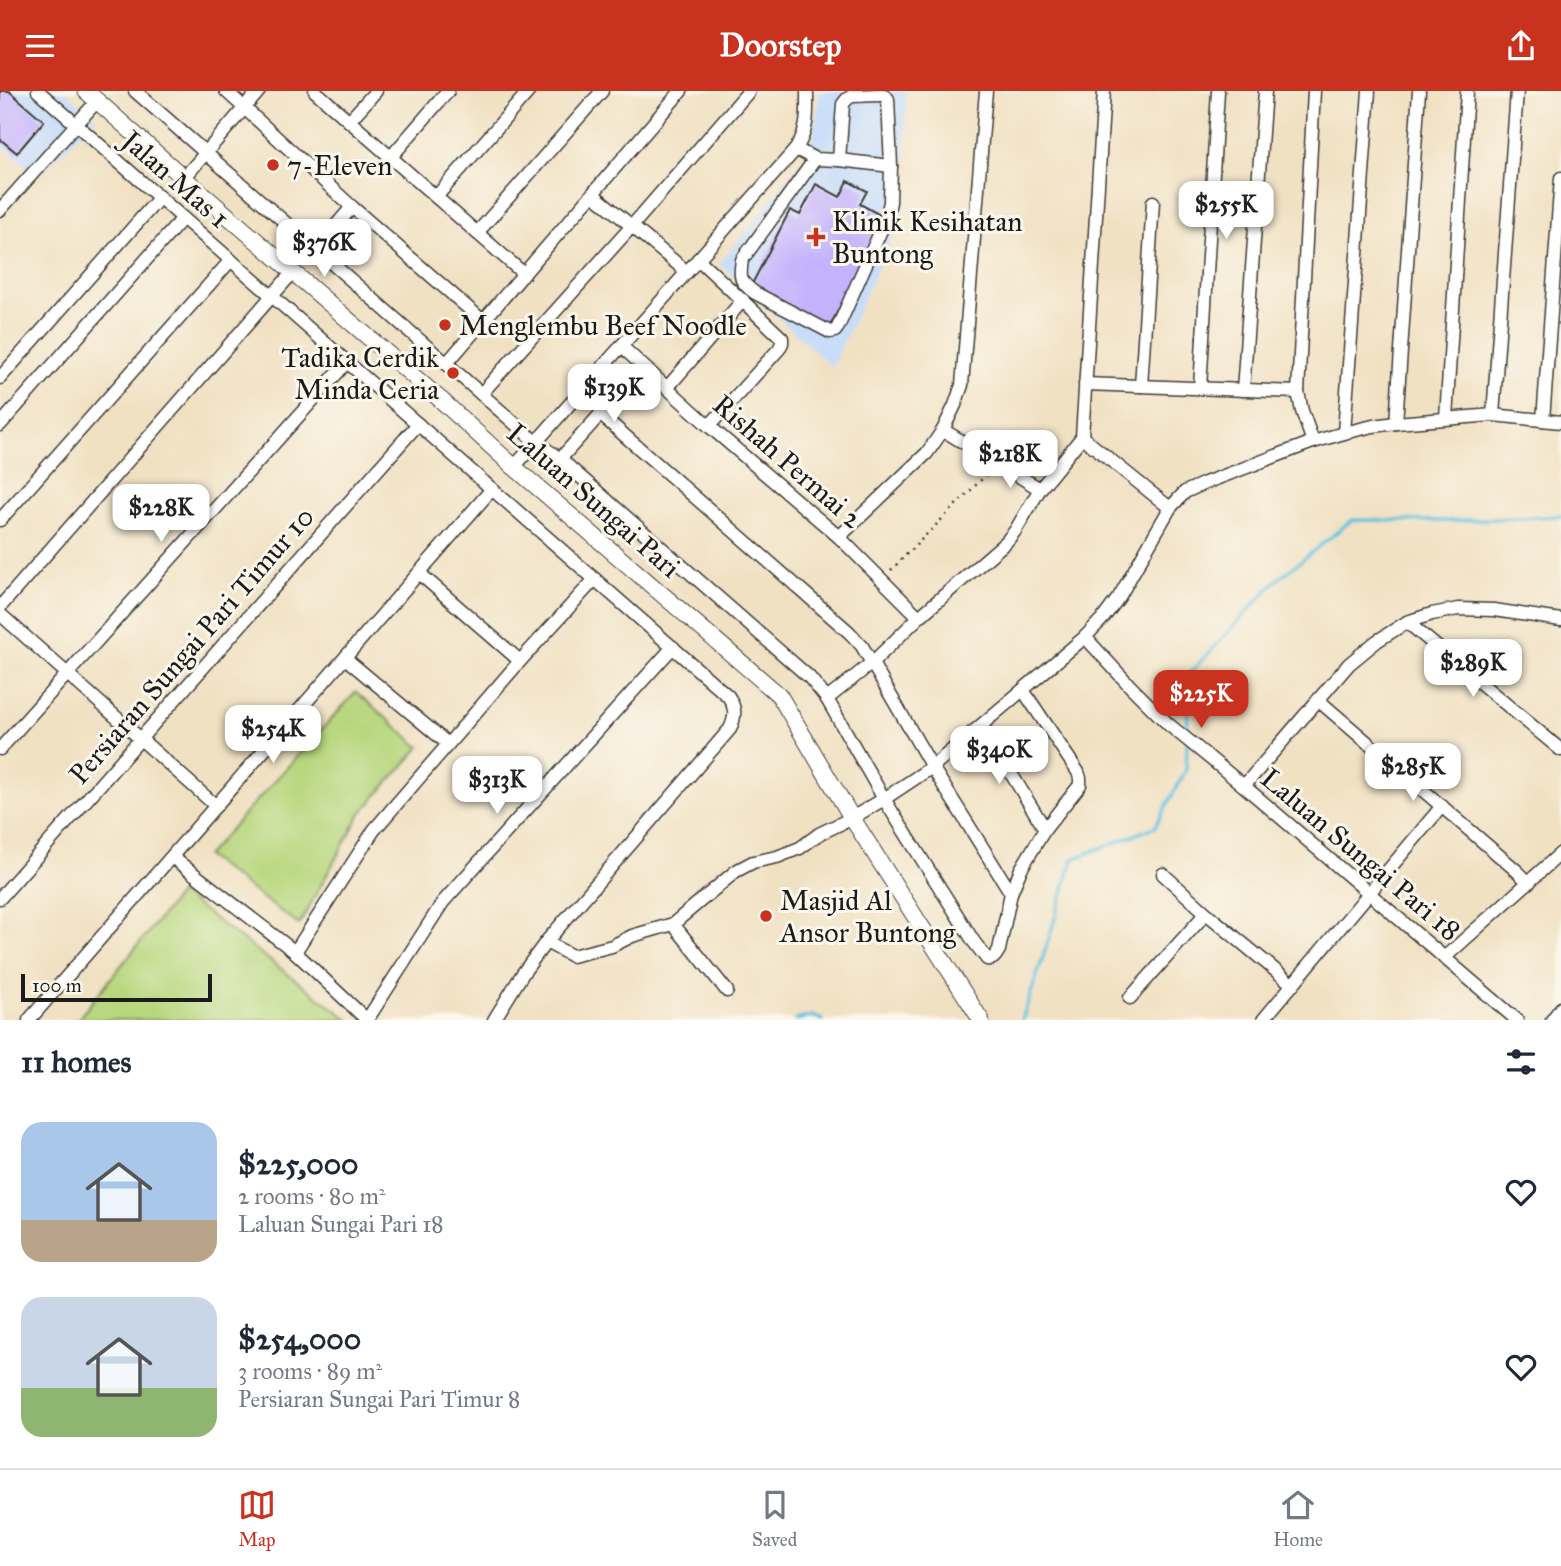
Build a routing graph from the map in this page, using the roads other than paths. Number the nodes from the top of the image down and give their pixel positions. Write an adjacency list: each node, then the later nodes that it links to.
1 (38, 91): 25 (street, Jalan Mas 1)
2 (135, 91): 27 (street)
3 (226, 91): 23 (street)
4 (259, 91): 23 (street)
5 (315, 91): 24 (street)
6 (376, 91): 24 (street)
7 (448, 91): 28 (street)
8 (529, 91): 36 (street)
9 (602, 91): 42 (street)
10 (681, 91): 34 (street)
11 (749, 91): 41 (street)
12 (807, 91): 26 (street)
13 (986, 91): 73 (street)
14 (1104, 91): 57 (street)
15 (1218, 91): 60 (street)
16 (1265, 91): 61 (street)
17 (1314, 91): 62 (street)
18 (1369, 91): 74 (street)
19 (1419, 91): 69 (street)
20 (1467, 91): 66 (street)
21 (1517, 91): 65 (street)
22 (92, 96): 25 (street); 32 (main road, Laluan Sungai Pari)
23 (245, 107): 27 (street); 38 (street)
24 (349, 121): 28 (street)
25 (76, 124): 35 (street, Jalan Mas 1); 39 (street)
26 (796, 149): 29 (street); 44 (street)
27 (205, 153): 32 (street); 43 (street)
28 (391, 157): 36 (street)
29 (815, 159): 30 (street); 31 (street)
30 (839, 160): 31 (street); 31 (street)
31 (891, 166)
32 (184, 178): 46 (main road, Laluan Sungai Pari)
33 (1561, 178): 67 (street)
34 (593, 194): 41 (street); 48 (street)
35 (160, 197): 40 (street, Jalan Mas 1); 56 (street)
36 (436, 197): 42 (street)
37 (1153, 202): 58 (street)
38 (352, 207): 43 (street); 51 (street)
39 (0, 210)
40 (183, 218): 45 (street, Jalan Mas 1); 71 (street)
41 (632, 226): 47 (street); 63 (street)
42 (477, 233): 48 (street)
43 (316, 249): 54 (street)
44 (698, 259): 47 (street); 50 (street)
45 (230, 260): 49 (street, Jalan Mas 1); 83 (street)
46 (293, 272): 49 (street); 79 (main road, Laluan Sungai Pari)
47 (687, 272): 52 (street)
48 (524, 274): 51 (street)
49 (273, 296): 53 (street, Jalan Mas 1); 87 (street)
50 (743, 300): 59 (street); 72 (street)
51 (483, 321): 54 (street)
52 (621, 347): 55 (street, Rishah Permai 2); 76 (street)
53 (347, 362): 70 (street, Jalan Mas 1); 97 (street)
54 (447, 363): 63 (street)
55 (643, 367): 59 (street, Rishah Permai 2); 64 (street)
56 (0, 378)
57 (1085, 384): 58 (street); 75 (street)
58 (1140, 386): 60 (street)
59 (667, 388): 72 (street, Rishah Permai 2)
60 (1200, 389): 61 (street)
61 (1243, 390): 62 (street)
62 (1298, 392): 77 (street)
63 (481, 394): 76 (street)
64 (600, 414): 78 (street); 96 (street)
65 (1493, 415): 66 (street); 67 (street)
66 (1446, 418): 69 (street)
67 (1543, 420): 68 (street)
68 (1561, 422)
69 (1396, 423): 74 (street)
70 (418, 424): 80 (street, Jalan Mas 1); 102 (street, Persiaran Sungai Pari Timur 10)
71 (0, 425)
72 (709, 426): 84 (street, Rishah Permai 2)
73 (943, 430): 81 (street); 84 (street)
74 (1344, 432): 77 (street)
75 (1082, 437): 81 (street); 82 (street)
76 (536, 442): 78 (street); 79 (street)
77 (1312, 442): 82 (street)
78 (560, 459): 99 (street)
79 (514, 467): 111 (main road, Laluan Sungai Pari)
80 (492, 489): 85 (street); 86 (street, Jalan Mas 1)
81 (1040, 489): 89 (street)
82 (1170, 508): 92 (street)
83 (0, 520)
84 (839, 537): 89 (street, Rishah Permai 2)
85 (419, 573): 94 (street); 95 (street)
86 (595, 579): 93 (street, Jalan Mas 1); 95 (street)
87 (0, 607)
88 (0, 614): 97 (street)
89 (919, 617): 96 (street)
90 (1561, 620): 91 (street)
91 (1407, 622): 100 (street); 105 (street)
92 (1085, 636): 98 (street); 107 (street, Laluan Sungai Pari 18)
93 (673, 647): 122 (street, Jalan Mas 1); 131 (street)
94 (345, 658): 103 (street); 109 (street)
95 (520, 661): 103 (street)
96 (873, 662): 99 (street); 106 (street)
97 (67, 674): 102 (street); 104 (street)
98 (1023, 689): 101 (street); 112 (street)
99 (827, 699): 108 (street)
100 (1318, 700): 107 (street); 110 (street)
101 (982, 726): 106 (street); 112 (street)
102 (141, 739): 109 (street); 119 (street, Persiaran Sungai Pari Timur 10)
103 (448, 744): 123 (street)
104 (0, 749)
105 (1561, 750)
106 (932, 767): 108 (street); 117 (street)
107 (1244, 786): 118 (street, Laluan Sungai Pari 18)
108 (884, 799): 111 (street); 117 (street)
109 (216, 806): 114 (street)
110 (1442, 806): 116 (street); 118 (street)
111 (852, 818): 121 (street); 129 (main road, Laluan Sungai Pari)
112 (1045, 829): 117 (street)
113 (1561, 853): 116 (street)
114 (172, 857): 123 (street); 130 (street)
115 (1163, 874): 120 (street)
116 (1529, 883): 124 (street)
117 (1011, 893)
118 (1369, 895): 124 (street, Laluan Sungai Pari 18); 125 (street)
119 (0, 898)
120 (1206, 913): 125 (street); 127 (street)
121 (673, 924): 122 (street); 126 (street)
122 (546, 942): 132 (street)
123 (295, 952): 131 (street)
124 (1444, 958): 134 (street, Laluan Sungai Pari 18)
125 (1293, 985): 133 (street)
126 (727, 991)
127 (1130, 998)
128 (1561, 1009): 135 (street)
129 (979, 1018)
130 (30, 1020)
131 (367, 1020)
132 (494, 1020)
133 (1263, 1020)
134 (1517, 1020)
135 (1552, 1020)

